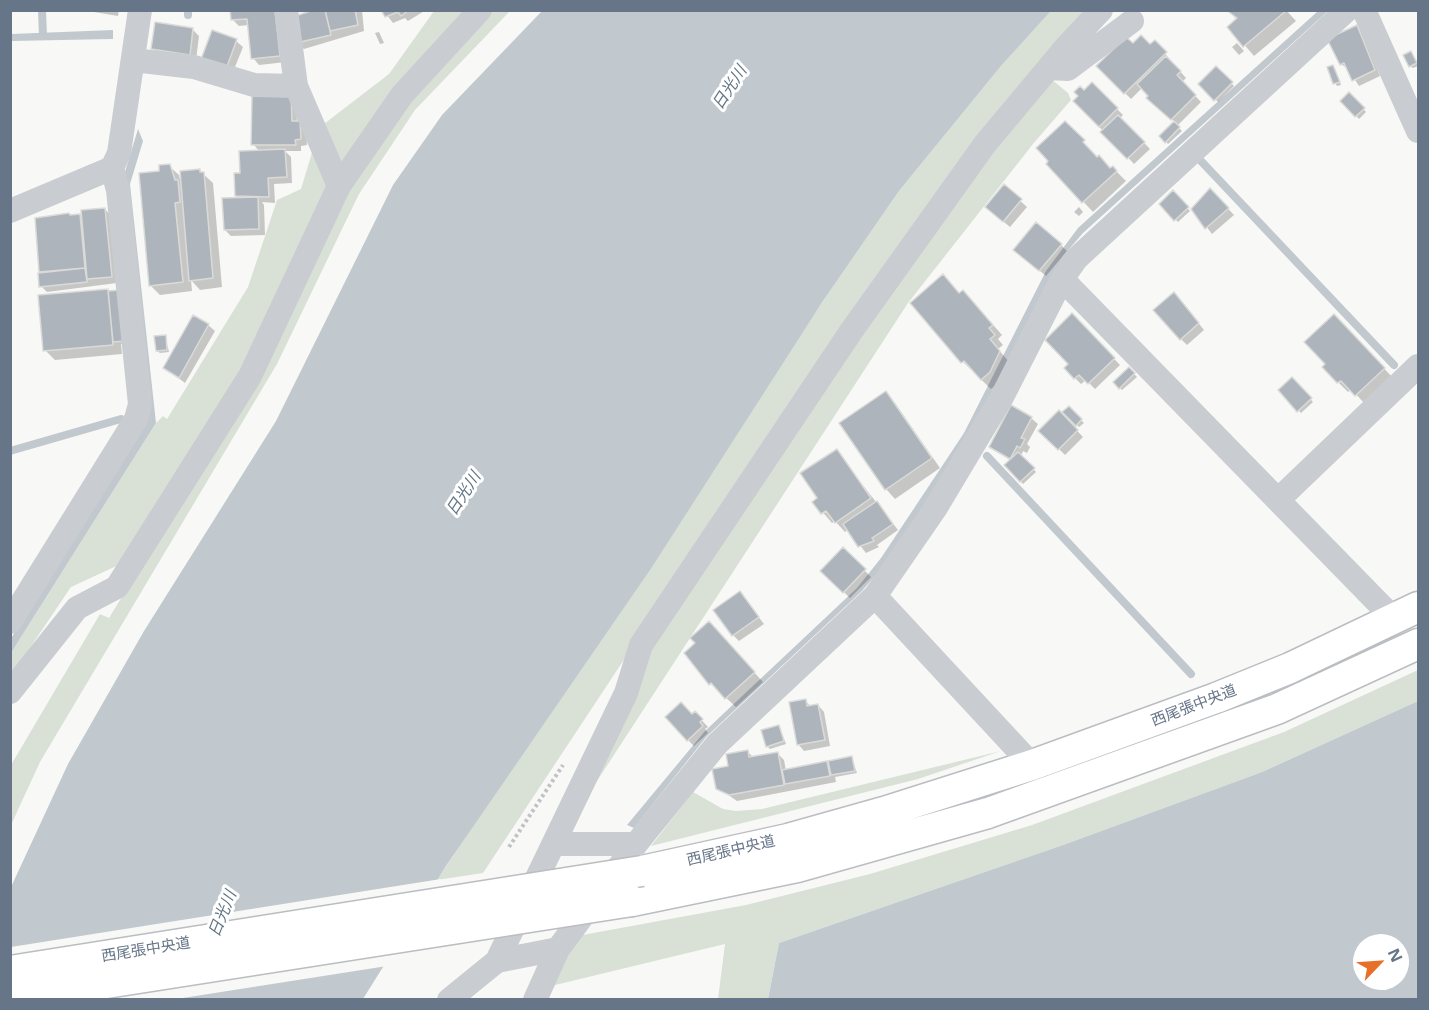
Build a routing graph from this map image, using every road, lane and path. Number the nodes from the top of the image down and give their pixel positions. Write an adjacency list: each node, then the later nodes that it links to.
1 (140, 10): 8 (street)
2 (285, 10): 10 (street)
3 (480, 10): 13 (street)
4 (1101, 10): 9 (street)
5 (1347, 10): 15 (street)
6 (1364, 10): 11 (street)
7 (1132, 21): 9 (street)
8 (133, 60): 10 (street); 12 (street)
9 (1049, 68): 24 (street)
10 (296, 86): 13 (street)
11 (1419, 131)
12 (112, 168): 14 (street); 20 (street)
13 (339, 186): 22 (street)
14 (10, 211)
15 (1062, 279): 17 (street); 18 (street)
16 (1419, 366): 17 (street)
17 (1279, 499): 19 (street)
18 (874, 596): 23 (street); 25 (street)
19 (1407, 613): 23 (main road, 西尾張中央道)
20 (10, 622)
21 (1419, 644): 29 (main road, 西尾張中央道, bridge)
22 (10, 692)
23 (1032, 765): 25 (main road, 西尾張中央道)
24 (554, 844): 25 (street); 27 (street)
25 (639, 857): 26 (street); 28 (main road, 西尾張中央道, bridge)
26 (558, 949): 27 (street); 31 (street)
27 (497, 961): 30 (street)
28 (10, 971)
29 (10, 999)
30 (448, 999)
31 (535, 999)

